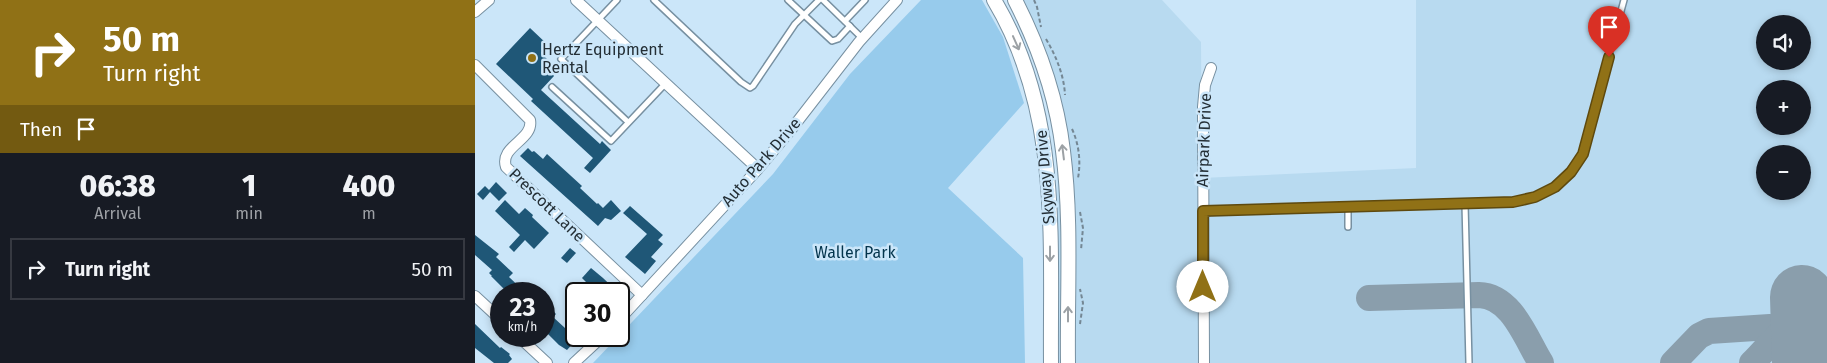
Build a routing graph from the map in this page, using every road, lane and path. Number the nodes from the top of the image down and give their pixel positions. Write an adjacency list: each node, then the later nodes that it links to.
1 (489, 0): 13 (street)
2 (576, 0): 15 (street)
3 (617, 0): 15 (lane)
4 (654, 0): 14 (lane)
5 (788, 0): 14 (lane)
6 (819, 0): 14 (lane)
7 (823, 0): 16 (lane)
8 (865, 0): 16 (lane)
9 (897, 0): 18 (street, Auto Park Drive)
10 (994, 0): 37 (main road, Skyway Drive, one-way to 37)
11 (1015, 0): 38 (main road, Skyway Drive, one-way to 11)
12 (1624, 0): 25 (lane)
13 (475, 12)
14 (804, 15): 17 (lane)
15 (598, 20): 21 (street); 23 (lane)
16 (845, 22): 17 (lane)
17 (850, 26): 18 (lane)
18 (862, 38): 24 (street, Auto Park Drive)
19 (475, 65): 29 (street, Prescott Lane)
20 (1211, 68): 27 (street, Airpark Drive)
21 (666, 83): 23 (lane); 24 (street)
22 (552, 87): 23 (lane)
23 (628, 122)
24 (758, 169): 29 (street, Auto Park Drive)
25 (1465, 204): 26 (lane); 40 (lane)
26 (1347, 207): 27 (lane); 28 (lane)
27 (1203, 211): 39 (street, Airpark Drive)
28 (1348, 227)
29 (642, 295): 31 (street, Auto Park Drive)
30 (475, 296): 32 (street)
31 (630, 308)
32 (490, 310)
33 (530, 347): 35 (street)
34 (591, 347): 36 (street)
35 (547, 363)
36 (574, 363)
37 (1051, 363)
38 (1068, 363)
39 (1203, 363)
40 (1469, 363)

